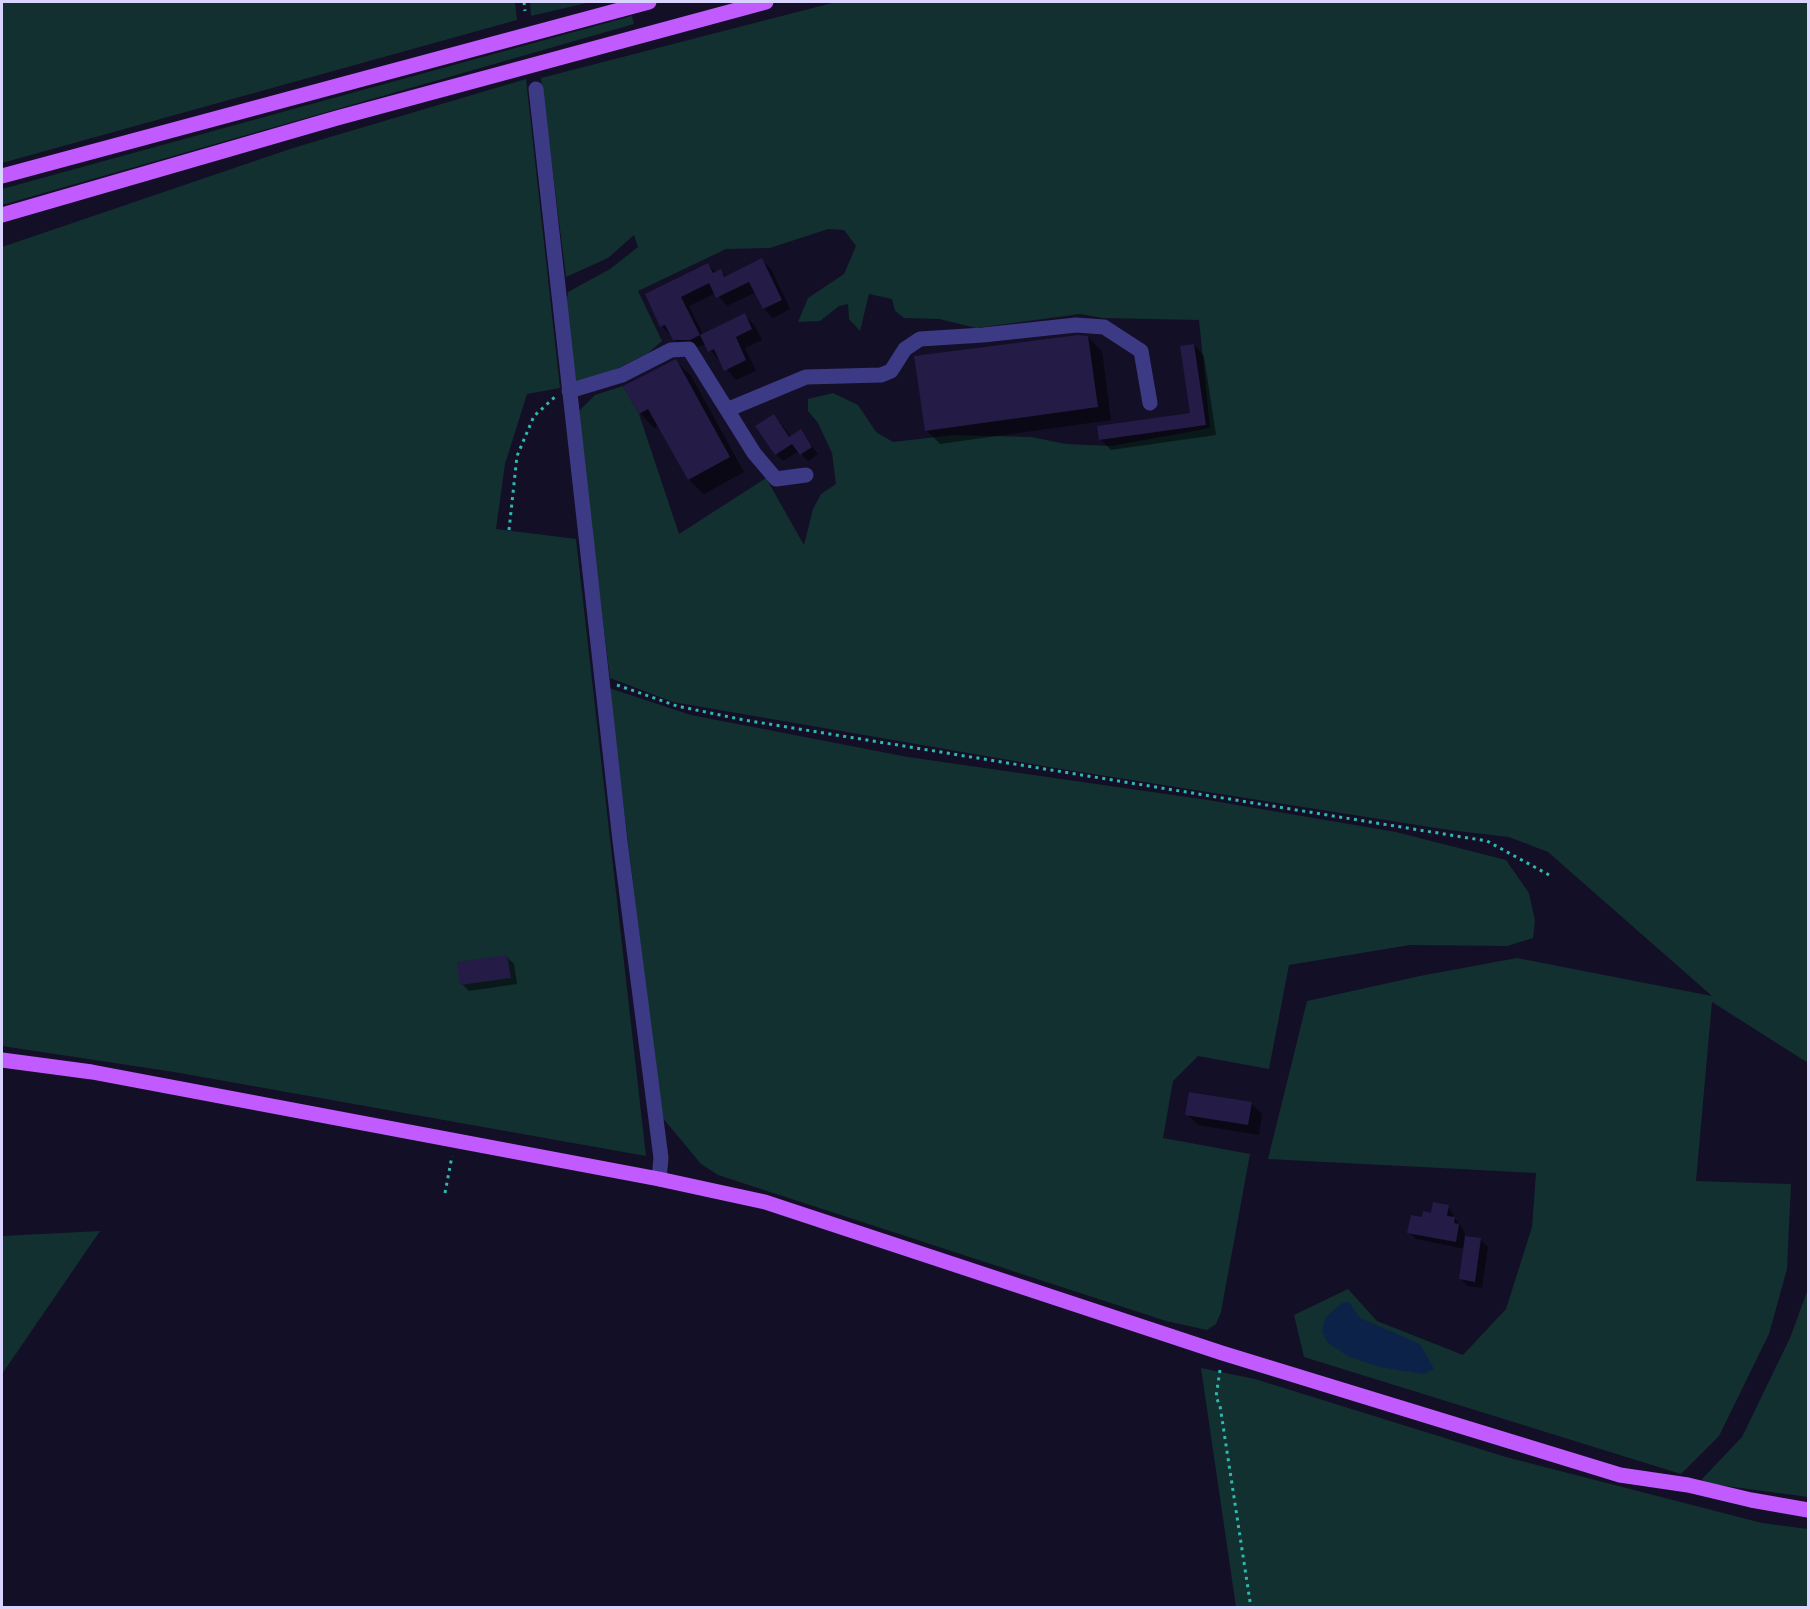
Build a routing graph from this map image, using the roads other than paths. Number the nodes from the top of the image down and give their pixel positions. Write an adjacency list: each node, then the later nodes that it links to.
1 (649, 2): 4 (main road)
2 (766, 2): 5 (main road)
3 (536, 89): 6 (lane)
4 (2, 176)
5 (2, 215)
6 (569, 392): 8 (lane); 11 (lane)
7 (1150, 403): 8 (lane)
8 (729, 409): 9 (lane)
9 (806, 475)
10 (2, 1060): 11 (main road)
11 (660, 1179): 12 (main road)
12 (1809, 1510)

